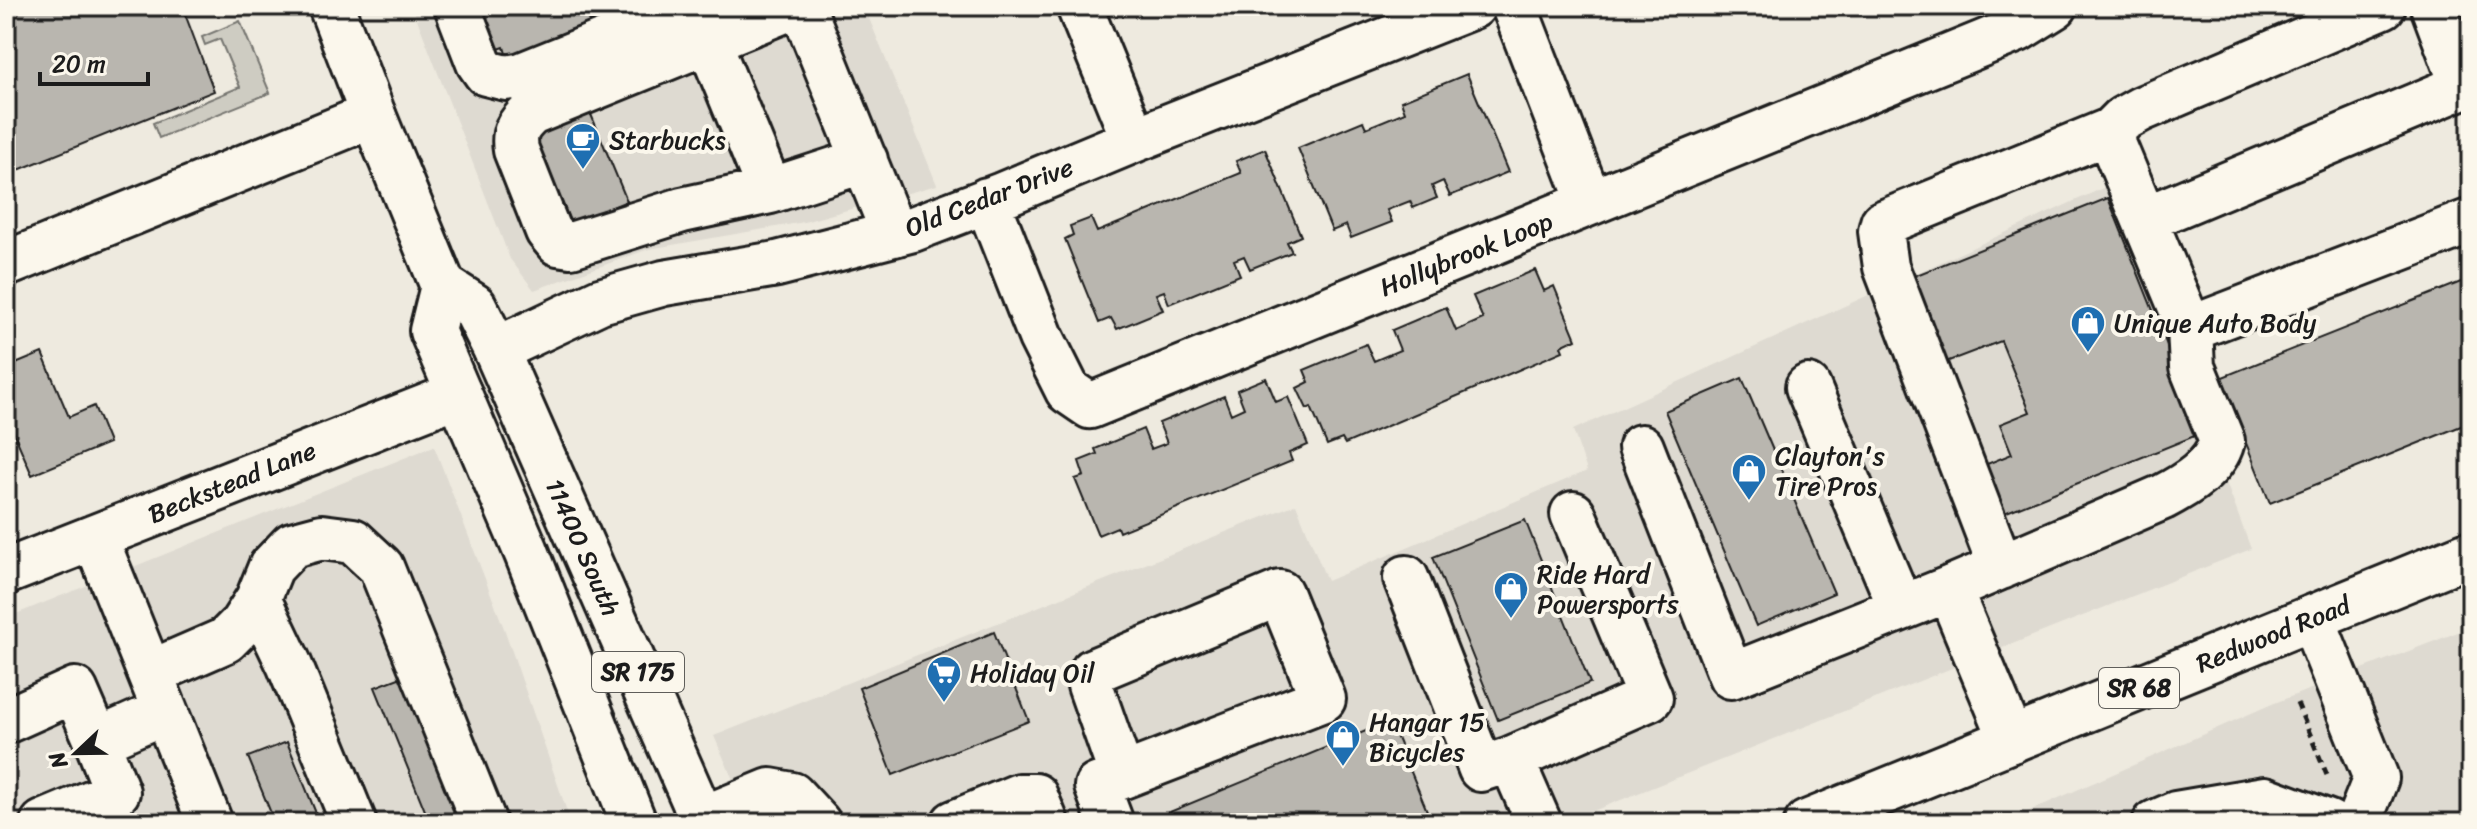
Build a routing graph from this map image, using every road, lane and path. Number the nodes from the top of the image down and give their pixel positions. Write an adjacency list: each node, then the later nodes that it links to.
1 (331, 6): 13 (street)
2 (457, 6): 11 (street)
3 (794, 6): 11 (street)
4 (802, 6): 16 (street)
5 (1079, 6): 15 (street)
6 (1473, 6): 15 (street, Old Cedar Drive)
7 (1514, 6): 19 (street)
8 (2055, 6): 19 (street, Hollybrook Loop)
9 (2383, 6): 14 (street)
10 (2433, 6): 12 (street)
11 (698, 18): 17 (street); 17 (street)
12 (2467, 96): 20 (street)
13 (373, 115): 23 (street); 24 (street)
14 (2112, 130): 20 (street); 33 (street)
15 (1134, 140): 18 (street, Old Cedar Drive)
16 (865, 160): 17 (street); 22 (street)
17 (770, 191)
18 (987, 200): 19 (street, Hollybrook Loop); 22 (street, Old Cedar Drive)
19 (1590, 203)
20 (2145, 219): 25 (street)
21 (2471, 221): 25 (street)
22 (894, 234): 26 (street, Old Cedar Drive)
23 (6, 264)
24 (443, 286): 26 (street, 11400 South / SR 175); 28 (street, 11400 South / SR 175)
25 (2190, 329): 33 (street)
26 (496, 350): 48 (street, 11400 South / SR 175)
27 (1808, 387): 38 (street)
28 (459, 394): 31 (street, Beckstead Lane); 53 (street, 11400 South / SR 175)
29 (1641, 447): 38 (street)
30 (1573, 514): 45 (street)
31 (95, 537): 34 (street, Beckstead Lane); 40 (street)
32 (2471, 553): 39 (street, Redwood Road / SR 68)
33 (2001, 567): 36 (street)
34 (6, 572)
35 (1406, 578): 45 (street)
36 (1949, 589): 38 (street); 43 (street)
37 (258, 599): 40 (street); 51 (street); 52 (street)
38 (1901, 608)
39 (2312, 618): 43 (street, Redwood Road / SR 68); 61 (street)
40 (158, 692): 44 (street); 50 (street)
41 (2297, 703): 47 (path)
42 (6, 721): 44 (street)
43 (2012, 740): 59 (street, Redwood Road / SR 68)
44 (97, 741): 49 (street)
45 (1511, 759): 58 (street)
46 (1122, 776): 46 (street); 57 (street)
47 (2330, 803): 60 (street)
48 (703, 821): 54 (street)
49 (43, 823)
50 (210, 823)
51 (354, 823)
52 (484, 823)
53 (634, 823)
54 (818, 823)
55 (954, 823): 56 (street)
56 (1046, 823)
57 (1111, 823)
58 (1539, 823)
59 (1807, 823)
60 (2155, 823)
61 (2358, 823)

